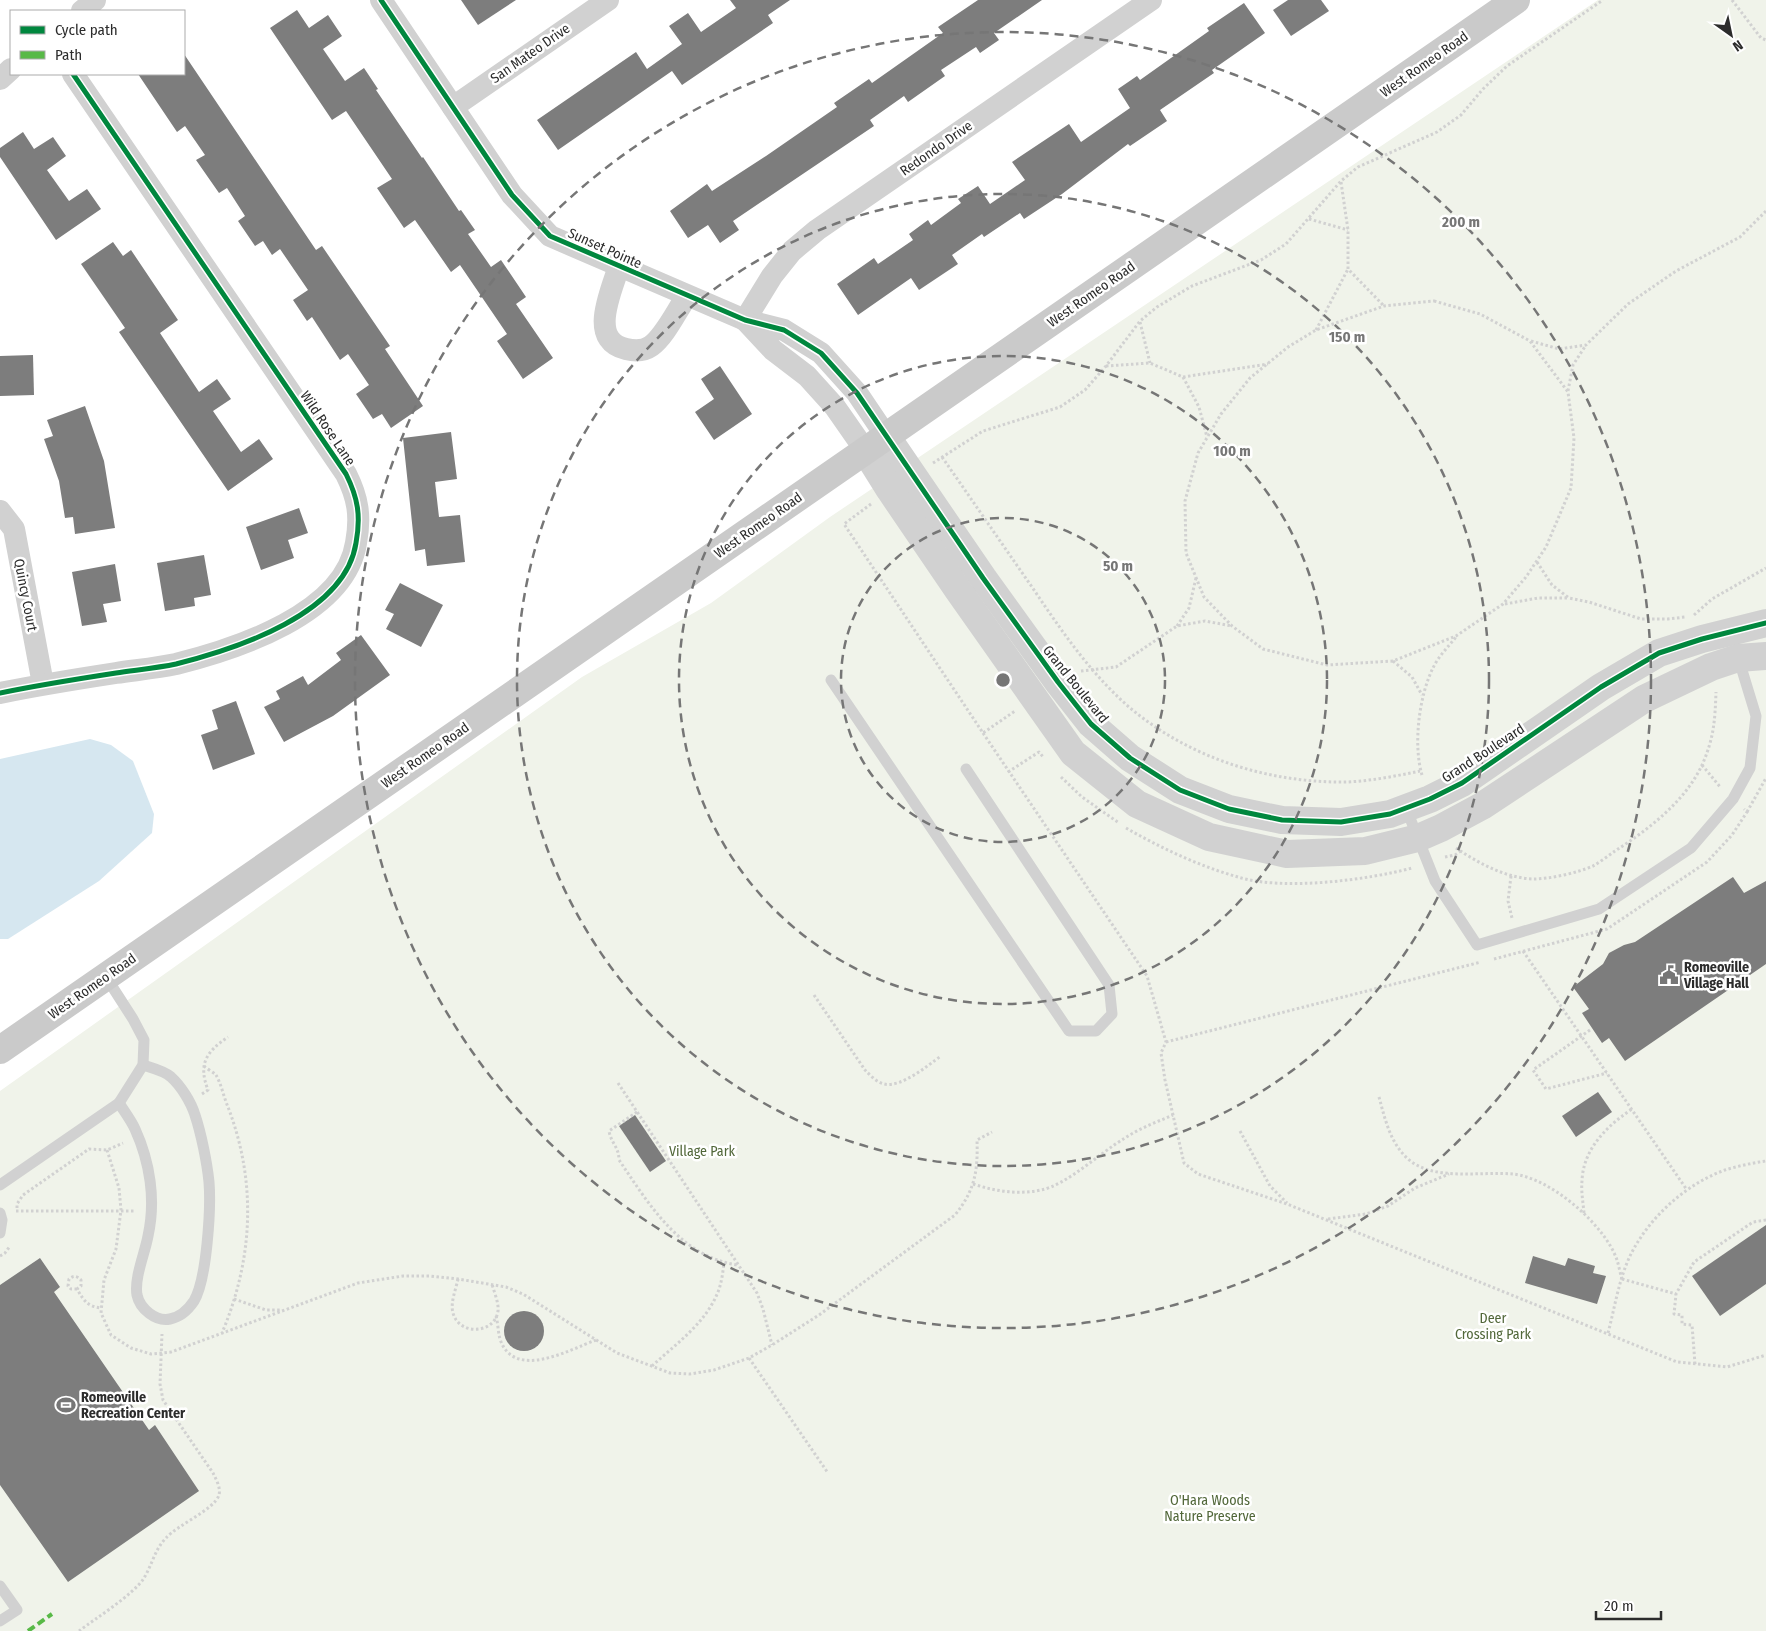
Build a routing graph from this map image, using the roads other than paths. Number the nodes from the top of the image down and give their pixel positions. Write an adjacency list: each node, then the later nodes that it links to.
1 (95, 0): 6 (street)
2 (381, 0): 10 (street, Sunset Pointe)
3 (608, 0): 10 (street, San Mateo Drive)
4 (1151, 0): 13 (street, Redondo Drive)
5 (1516, 0): 14 (main road, West Romeo Road)
6 (83, 10)
7 (10, 69): 9 (street)
8 (75, 75): 20 (street, Wild Rose Lane)
9 (0, 79)
10 (453, 107): 11 (street, Sunset Pointe)
11 (619, 266): 12 (street, Sunset Pointe); 12 (street, Sunset Pointe)
12 (687, 296): 13 (street, Sunset Pointe)
13 (745, 320): 14 (street, Sunset Pointe)
14 (876, 443): 23 (street, Grand Boulevard); 24 (street, Grand Boulevard); 25 (main road, West Romeo Road)
15 (0, 511): 20 (street, Quincy Court)
16 (1766, 623): 17 (street, Grand Boulevard)
17 (1734, 644): 18 (street, Grand Boulevard); 23 (street, Grand Boulevard); 24 (street, Grand Boulevard); 24 (lane)
18 (1766, 656)
19 (831, 680): 22 (lane)
20 (43, 684): 21 (street, Wild Rose Lane)
21 (0, 693)
22 (966, 769)
23 (1418, 804): 24 (lane)
24 (1430, 833)
25 (106, 976): 26 (main road, West Romeo Road); 27 (lane)
26 (0, 1050)
27 (144, 1065): 28 (lane); 28 (lane)
28 (119, 1103): 29 (lane)
29 (0, 1185)
30 (0, 1213): 31 (lane)
31 (0, 1233)
32 (0, 1586): 33 (lane)
33 (0, 1621)

